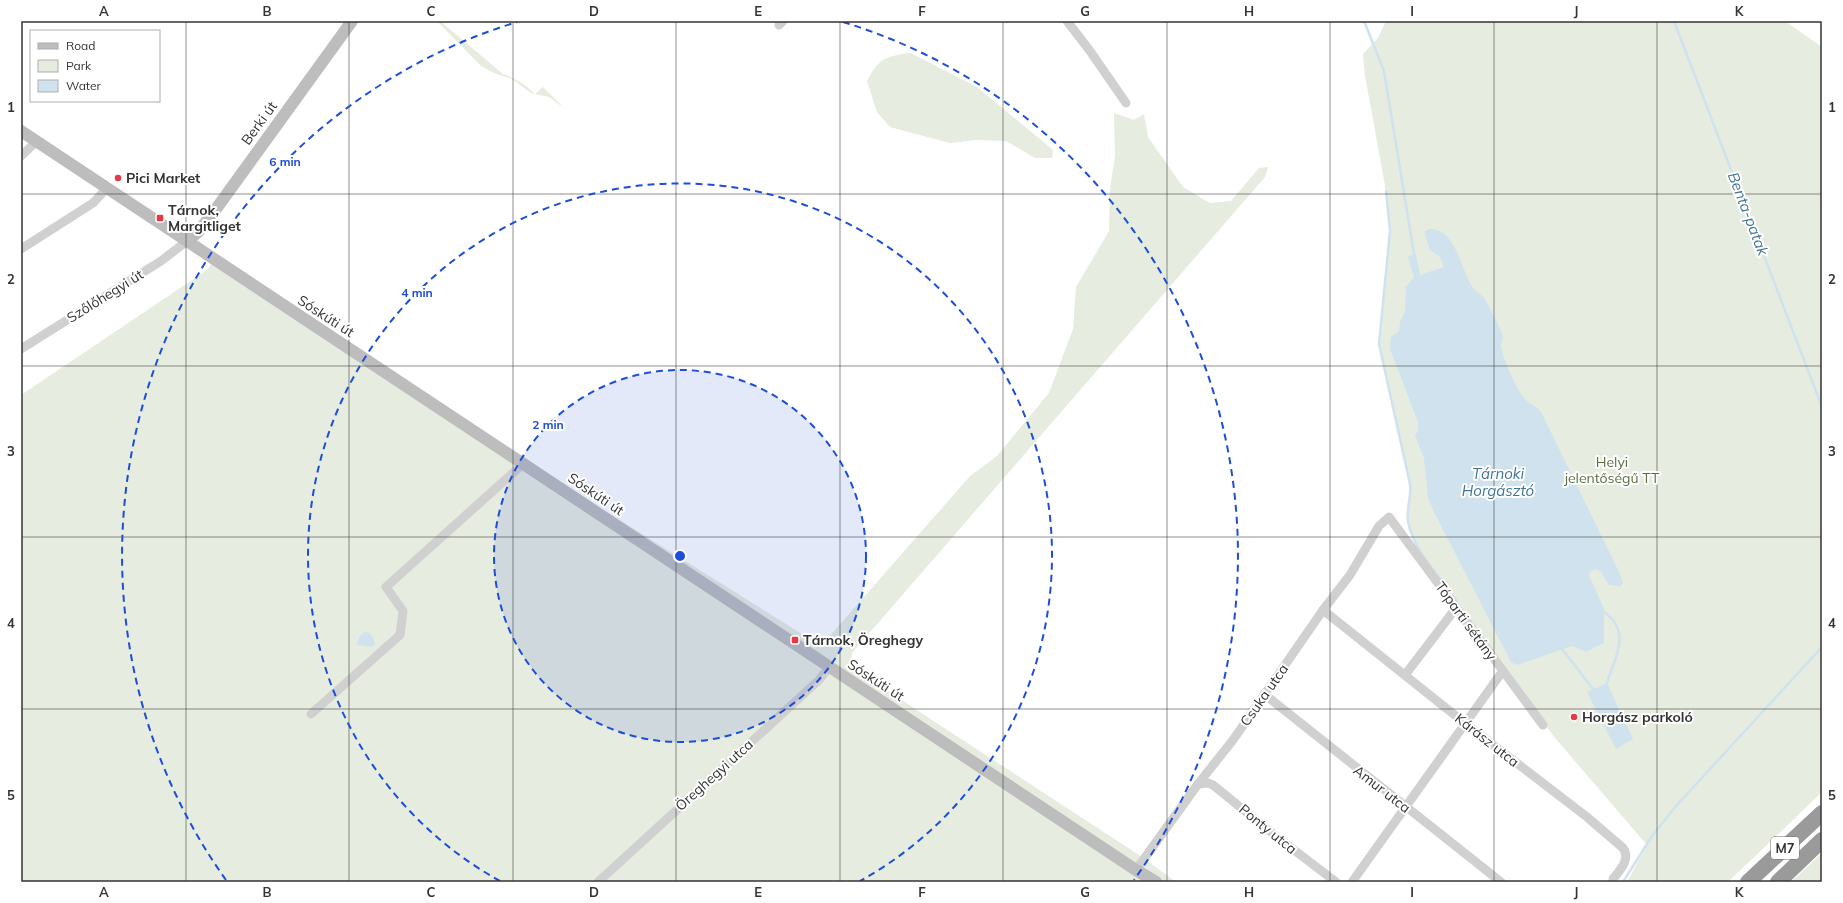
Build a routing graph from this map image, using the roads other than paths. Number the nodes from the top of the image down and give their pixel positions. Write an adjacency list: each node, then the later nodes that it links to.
1 (352, 21): 8 (main road, Berki út)
2 (1067, 21): 3 (street)
3 (1126, 103)
4 (21, 131): 5 (main road, Sóskúti út)
5 (37, 141): 6 (street); 7 (main road, Sóskúti út)
6 (21, 156)
7 (107, 188): 8 (main road, Sóskúti út); 9 (street)
8 (187, 241): 10 (street, Szőlőhegyi út); 11 (main road, Sóskúti út)
9 (21, 249)
10 (21, 349)
11 (523, 464): 15 (main road, Sóskúti út); 19 (street)
12 (1389, 517): 13 (street, Tóparti sétány); 14 (street, Csuka utca)
13 (1456, 608): 16 (street, Tóparti sétány); 17 (street)
14 (1323, 610): 17 (street, Kárász utca); 18 (street, Csuka utca)
15 (829, 667): 26 (main road, Sóskúti út); 28 (street, Öreghegyi utca)
16 (1502, 672): 20 (street); 21 (street, Tóparti sétány)
17 (1405, 675): 20 (street, Kárász utca)
18 (1264, 694): 22 (street, Csuka utca); 23 (street, Amur utca)
19 (311, 714)
20 (1466, 724): 23 (street); 27 (street, Kárász utca)
21 (1543, 725)
22 (1198, 784): 26 (street, Csuka utca); 30 (street, Ponty utca)
23 (1405, 807): 31 (street); 32 (street, Amur utca)
24 (1822, 813): 33 (highway, M7)
25 (1822, 840): 34 (highway, M7)
26 (1136, 870): 29 (main road, Sóskúti út)
27 (1613, 879)
28 (598, 882)
29 (1156, 882)
30 (1336, 882)
31 (1352, 882)
32 (1501, 882)
33 (1748, 882)
34 (1778, 882)

